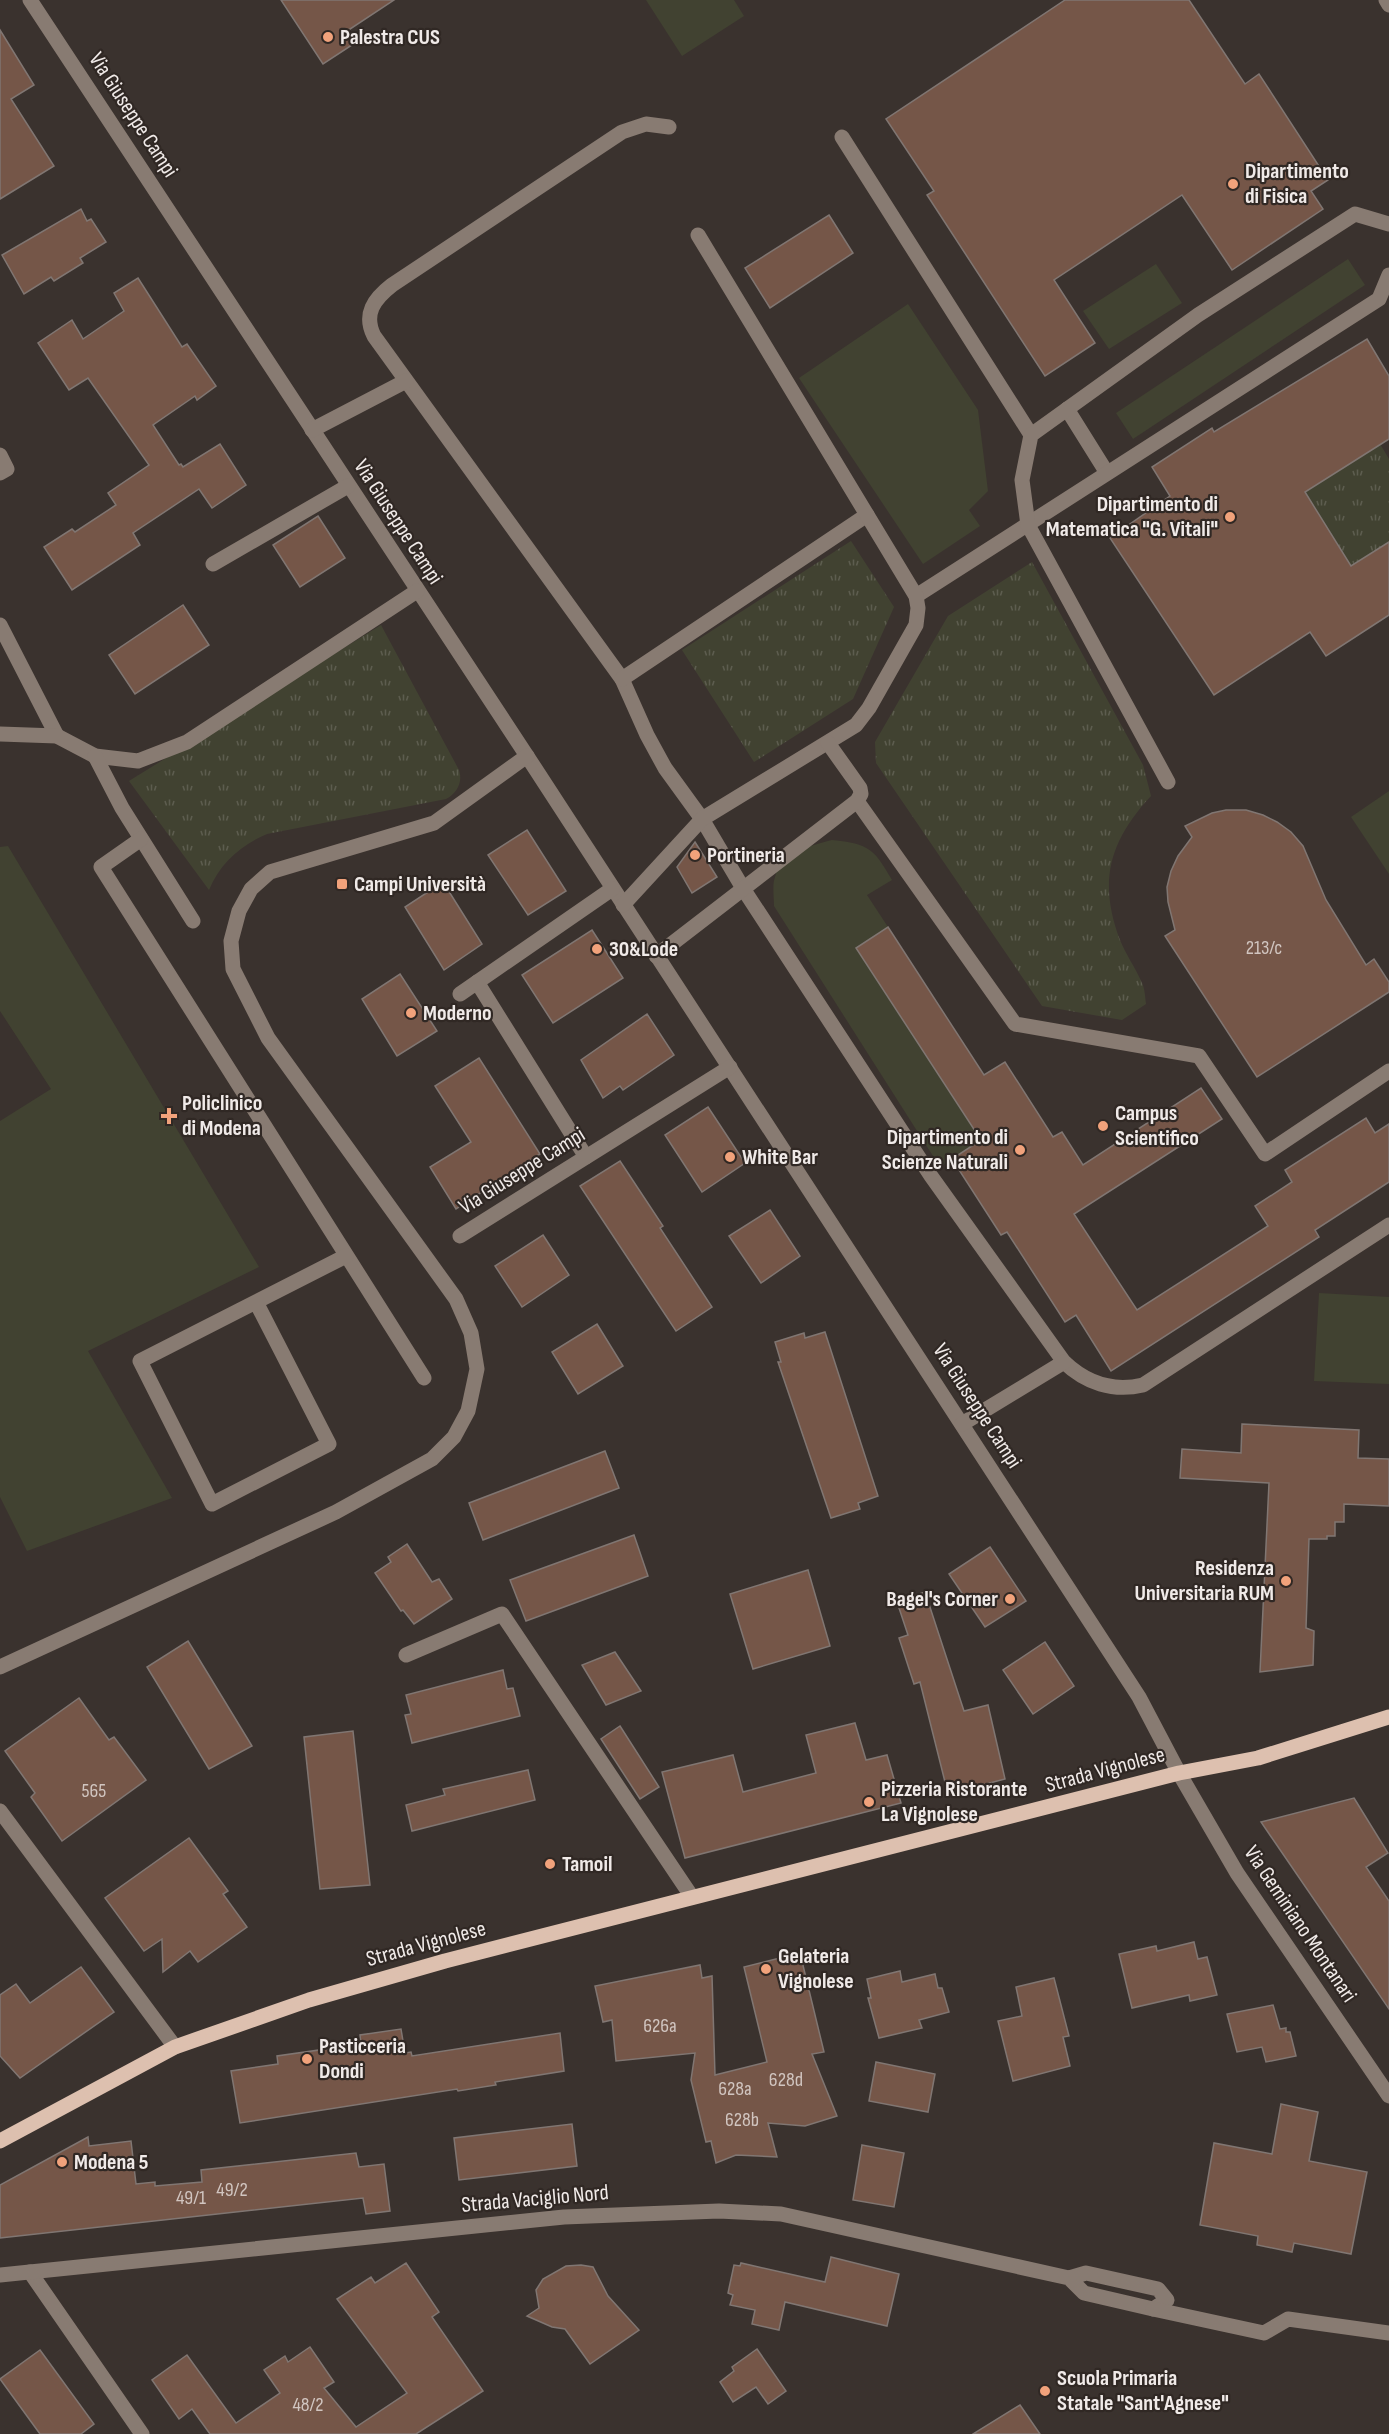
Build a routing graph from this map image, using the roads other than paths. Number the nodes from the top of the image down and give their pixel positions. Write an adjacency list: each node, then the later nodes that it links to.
1 (30, 0): 11 (street, Via Giuseppe Campi)
2 (1386, 0): 3 (street)
3 (1389, 5)
4 (669, 127): 9 (street)
5 (842, 137): 12 (street)
6 (1389, 224): 10 (street)
7 (698, 235): 17 (street)
8 (1389, 275): 15 (street)
9 (406, 381): 11 (street); 23 (street)
10 (1067, 409): 12 (street); 15 (street)
11 (312, 430): 16 (street, Via Giuseppe Campi)
12 (1032, 435): 18 (street)
13 (0, 455): 14 (street)
14 (0, 472)
15 (1107, 473): 18 (street)
16 (348, 486): 19 (street); 20 (street, Via Giuseppe Campi)
17 (867, 515): 21 (street); 23 (street)
18 (1028, 525): 21 (street); 29 (street)
19 (213, 564)
20 (417, 591): 27 (street); 28 (street, Via Giuseppe Campi)
21 (916, 596): 26 (street)
22 (0, 625): 25 (street)
23 (622, 679): 31 (street)
24 (0, 734): 25 (street)
25 (57, 736): 27 (street)
26 (828, 743): 30 (street); 31 (street)
27 (95, 756): 32 (street)
28 (527, 756): 33 (street, Via Giuseppe Campi); 51 (street)
29 (1168, 782)
30 (857, 801): 34 (street); 41 (street)
31 (702, 819): 34 (street); 35 (street)
32 (141, 839): 36 (street); 45 (street)
33 (612, 889): 35 (street, Via Giuseppe Campi); 38 (street)
34 (744, 890): 37 (street); 47 (street)
35 (623, 905): 37 (street, Via Giuseppe Campi)
36 (193, 921)
37 (656, 956): 40 (street, Via Giuseppe Campi)
38 (477, 982): 39 (street); 42 (street)
39 (460, 994)
40 (730, 1067): 42 (street, Via Giuseppe Campi); 49 (street, Via Giuseppe Campi)
41 (1389, 1071)
42 (586, 1157): 44 (street, Via Giuseppe Campi)
43 (1389, 1225): 47 (street)
44 (460, 1236)
45 (346, 1256): 46 (street); 48 (street)
46 (256, 1302): 46 (street)
47 (1064, 1362): 49 (street)
48 (424, 1378)
49 (962, 1424): 53 (street, Via Giuseppe Campi)
50 (406, 1655): 55 (street)
51 (0, 1667)
52 (1389, 1718): 53 (main road, Strada Vignolese)
53 (1179, 1773): 55 (main road, Strada Vignolese); 57 (street, Via Geminiano Montanari)
54 (0, 1811): 56 (street)
55 (692, 1897): 56 (main road, Strada Vignolese)
56 (175, 2047): 58 (main road, Strada Vignolese)
57 (1389, 2096)
58 (0, 2141)
59 (30, 2272): 60 (street, Strada Vaciglio Nord); 61 (street, Strada Vaciglio Nord); 62 (street)
60 (0, 2276)
61 (1389, 2333)
62 (142, 2434)

